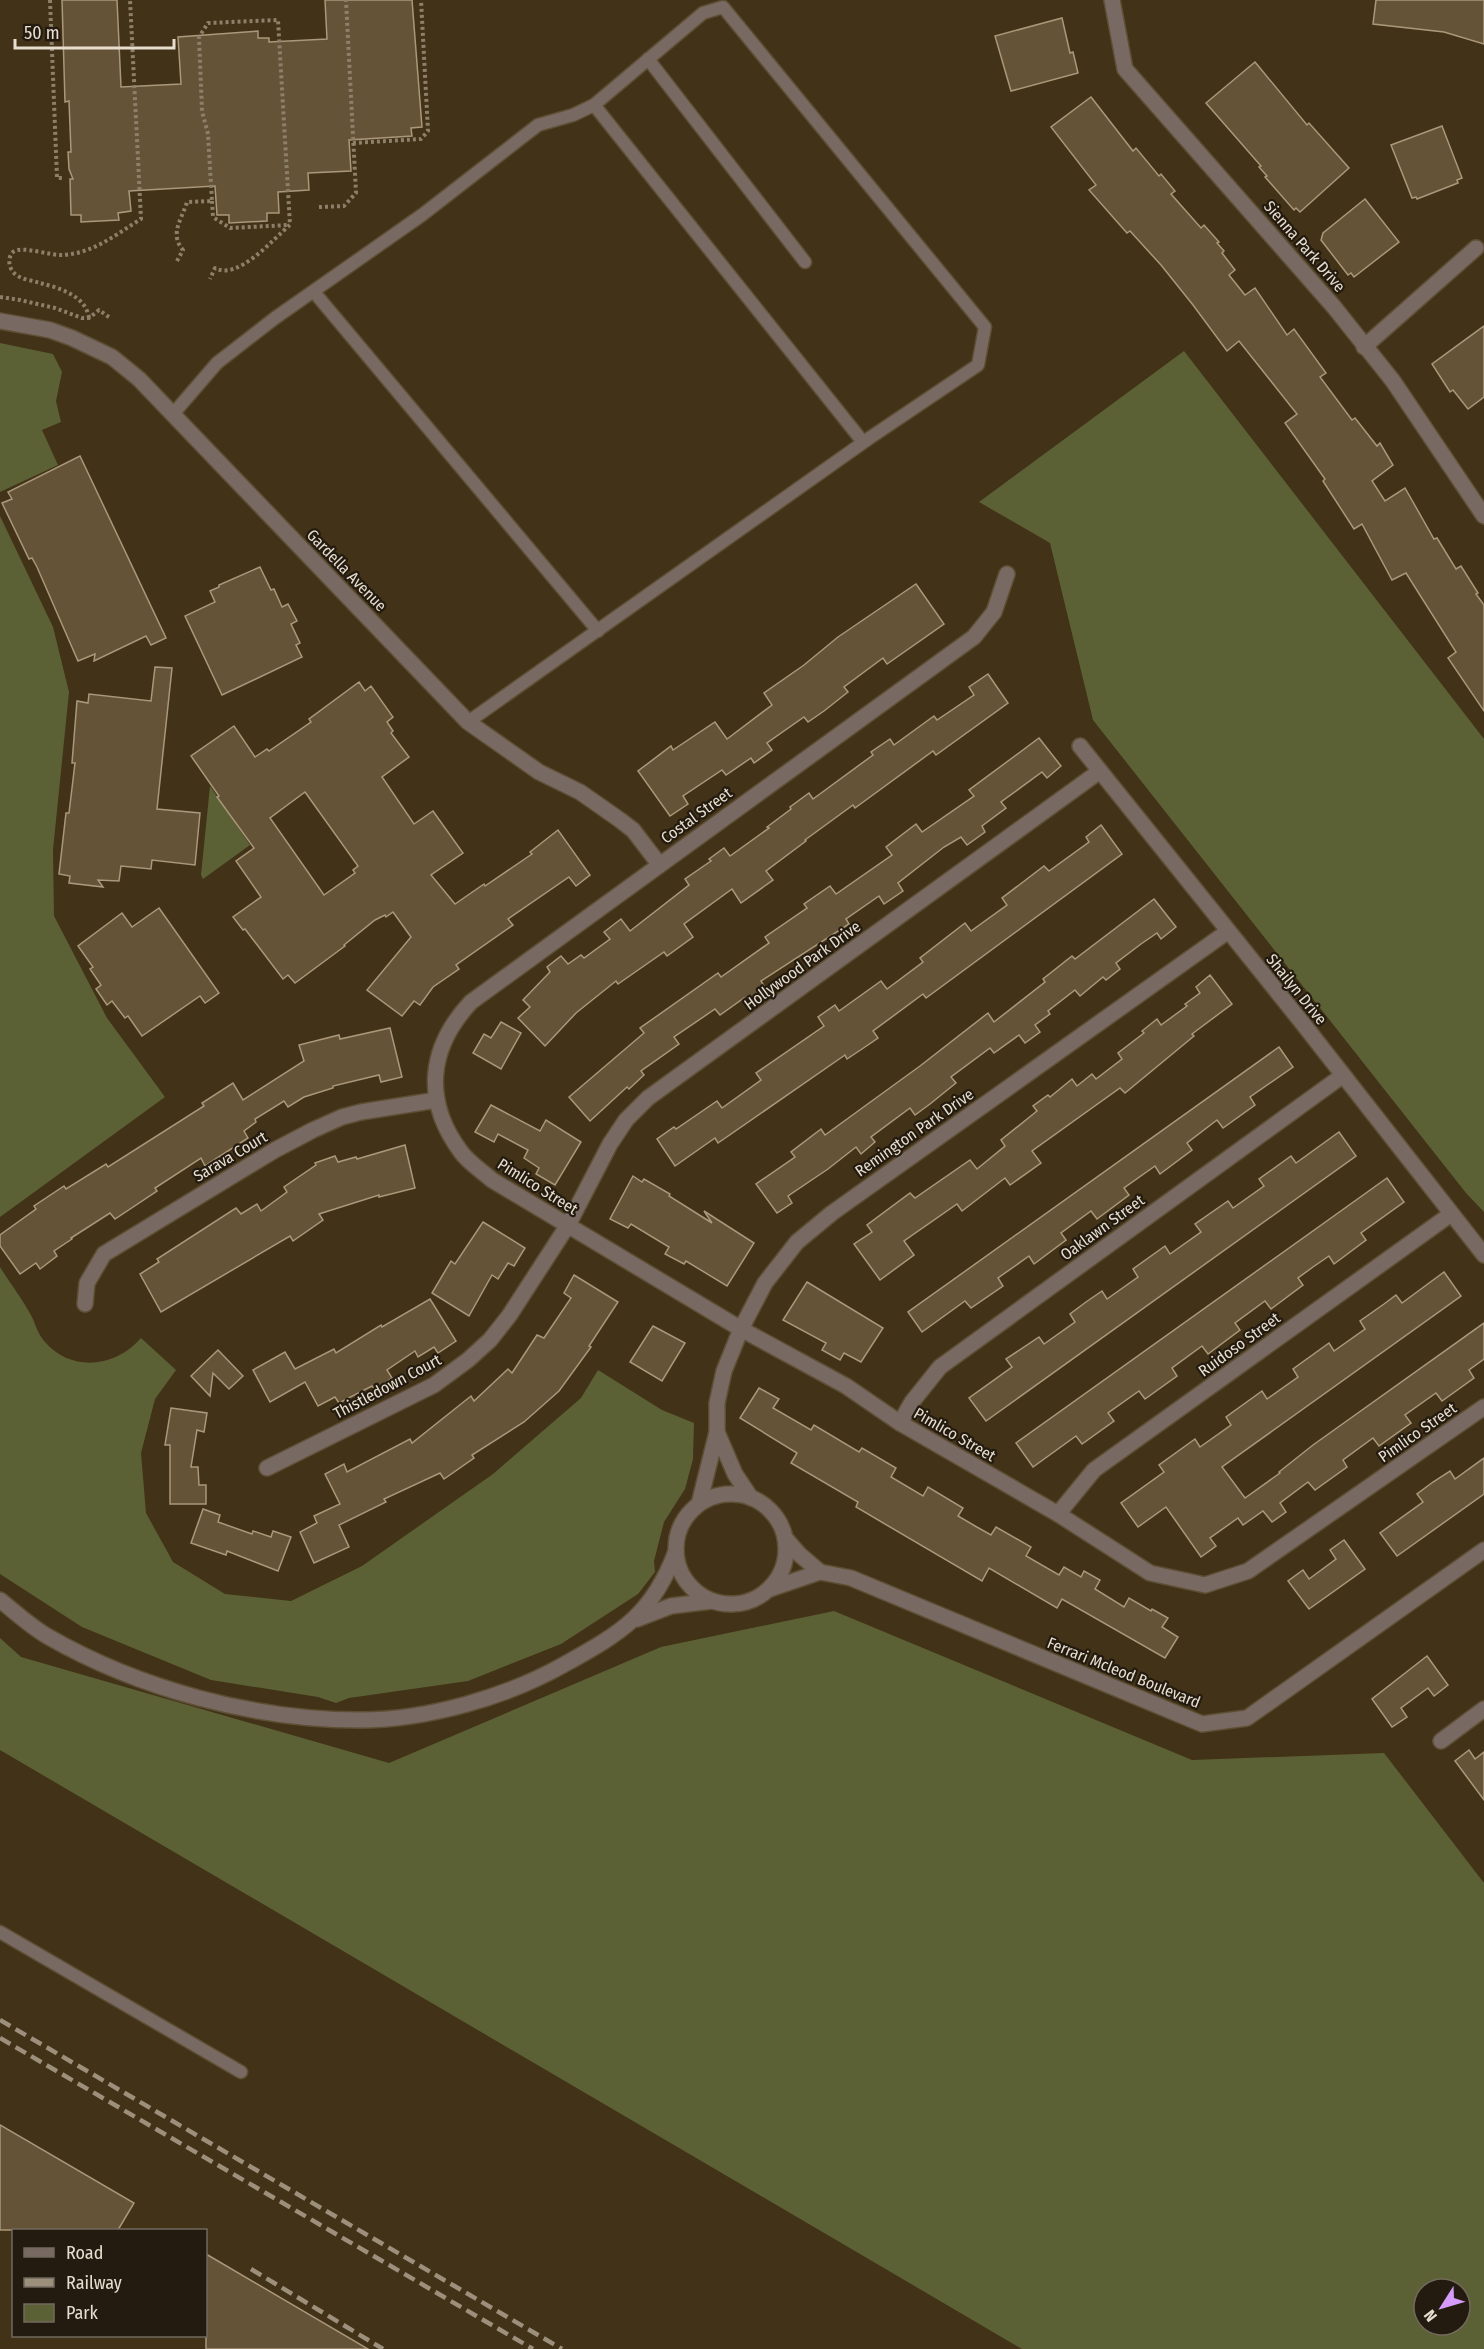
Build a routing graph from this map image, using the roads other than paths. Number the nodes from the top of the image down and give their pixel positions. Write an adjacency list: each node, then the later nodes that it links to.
1 (1112, 0): 8 (street, Sienna Park Drive)
2 (648, 59): 3 (lane); 5 (lane); 10 (lane)
3 (594, 105): 6 (lane); 10 (lane)
4 (1476, 249): 8 (street)
5 (806, 262)
6 (314, 292): 9 (lane); 13 (lane)
7 (0, 321): 9 (street, Gardella Avenue)
8 (1364, 347): 11 (street, Sienna Park Drive)
9 (173, 414): 14 (street, Gardella Avenue)
10 (863, 442): 13 (lane)
11 (1484, 516)
12 (1007, 574): 17 (street, Costal Street)
13 (598, 631): 14 (lane)
14 (468, 722): 17 (street, Gardella Avenue)
15 (1080, 746): 16 (street, Shailyn Drive)
16 (1100, 771): 18 (street, Shailyn Drive); 22 (street, Hollywood Park Drive)
17 (659, 864): 20 (street, Costal Street)
18 (1227, 932): 19 (street, Shailyn Drive); 25 (street, Remington Park Drive)
19 (1342, 1076): 21 (street, Shailyn Drive); 27 (street, Oaklawn Street)
20 (437, 1100): 22 (street, Pimlico Street); 24 (street, Sarava Court)
21 (1451, 1214): 23 (street, Shailyn Drive); 32 (street, Ruidoso Street)
22 (568, 1225): 25 (street, Pimlico Street); 29 (street, Thistledown Court)
23 (1484, 1256)
24 (85, 1304)
25 (741, 1329): 27 (street, Pimlico Street); 28 (street, Remington Park Drive)
26 (1484, 1407): 32 (street, Pimlico Street)
27 (900, 1423): 32 (street, Pimlico Street)
28 (717, 1432): 30 (street, Remington Park Drive); 31 (street, Remington Park Drive)
29 (267, 1468)
30 (751, 1498): 31 (street); 33 (street)
31 (699, 1504): 35 (street)
32 (1058, 1514)
33 (785, 1538): 36 (street); 37 (street)
34 (1484, 1550): 36 (street, Ferrari Mcleod Boulevard)
35 (676, 1551): 39 (street); 40 (street)
36 (820, 1572): 37 (street)
37 (770, 1589): 39 (street)
38 (0, 1600): 40 (street)
39 (713, 1601): 40 (street)
40 (634, 1621)
41 (1484, 1709): 42 (street)
42 (1441, 1741)
43 (0, 1932): 44 (lane)
44 (241, 2072)

